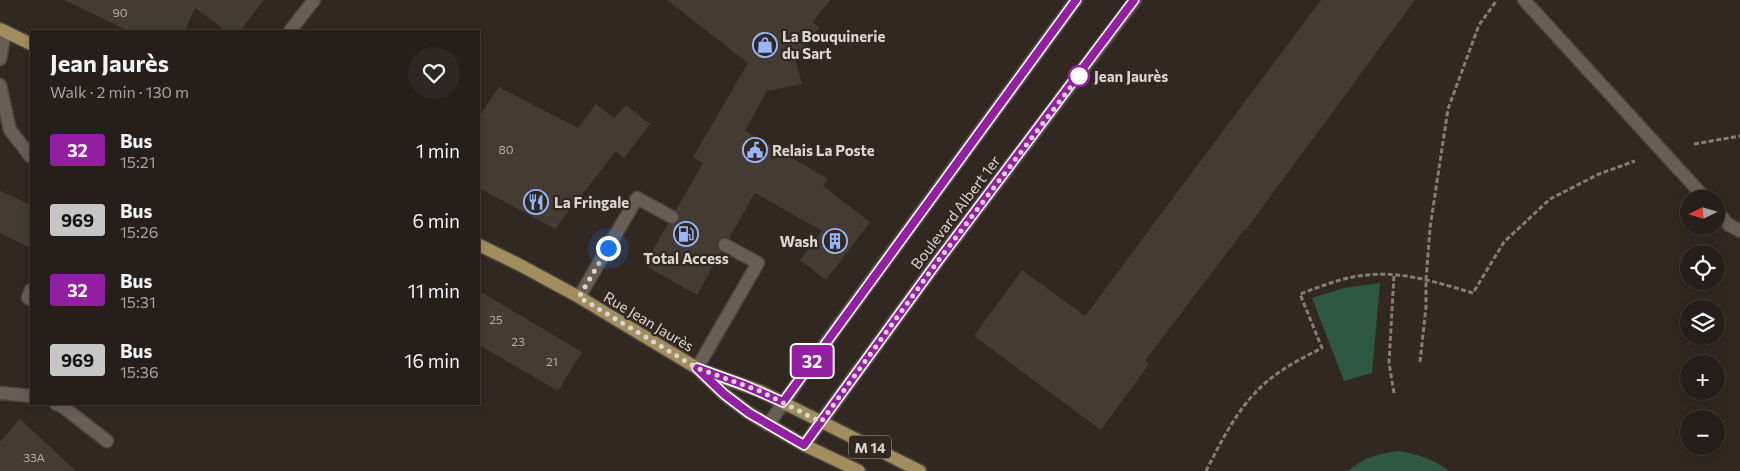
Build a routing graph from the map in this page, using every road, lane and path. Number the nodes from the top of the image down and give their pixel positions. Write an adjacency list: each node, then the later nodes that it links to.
1 (314, 0): 7 (street)
2 (1076, 0): 29 (street, Boulevard Albert 1er)
3 (1134, 0): 31 (street, Boulevard Albert 1er)
4 (1497, 0): 22 (path)
5 (1524, 0): 13 (street)
6 (2, 30): 8 (main road); 9 (street)
7 (291, 30)
8 (30, 44)
9 (0, 59)
10 (0, 85): 11 (street)
11 (2, 104): 14 (street)
12 (1740, 136): 13 (path)
13 (1663, 151): 15 (street); 22 (path)
14 (30, 157)
15 (1698, 190)
16 (672, 217): 23 (street)
17 (1725, 221): 18 (street)
18 (1740, 231)
19 (725, 245): 25 (street)
20 (480, 246): 23 (main road, Rue Jean Jaurès / M 14)
21 (1394, 276): 22 (path); 26 (path); 37 (path)
22 (1426, 280): 24 (path)
23 (579, 297): 25 (main road, Rue Jean Jaurès / M 14)
24 (1420, 362)
25 (697, 368): 29 (main road, Rue Jean Jaurès / M 14); 32 (main road, Rue Jean Jaurès / M 14)
26 (1394, 392)
27 (0, 393): 28 (street)
28 (30, 396)
29 (783, 402): 31 (main road, Rue Jean Jaurès / M 14); 32 (street, Boulevard Albert 1er)
30 (59, 405): 33 (street)
31 (821, 422): 34 (street, Boulevard Albert 1er); 36 (main road, Rue Jean Jaurès / M 14)
32 (768, 424): 34 (main road, Rue Jean Jaurès / M 14)
33 (107, 441)
34 (804, 445): 35 (main road, Rue Jean Jaurès / M 14)
35 (859, 471)
36 (920, 471)
37 (1206, 471)

